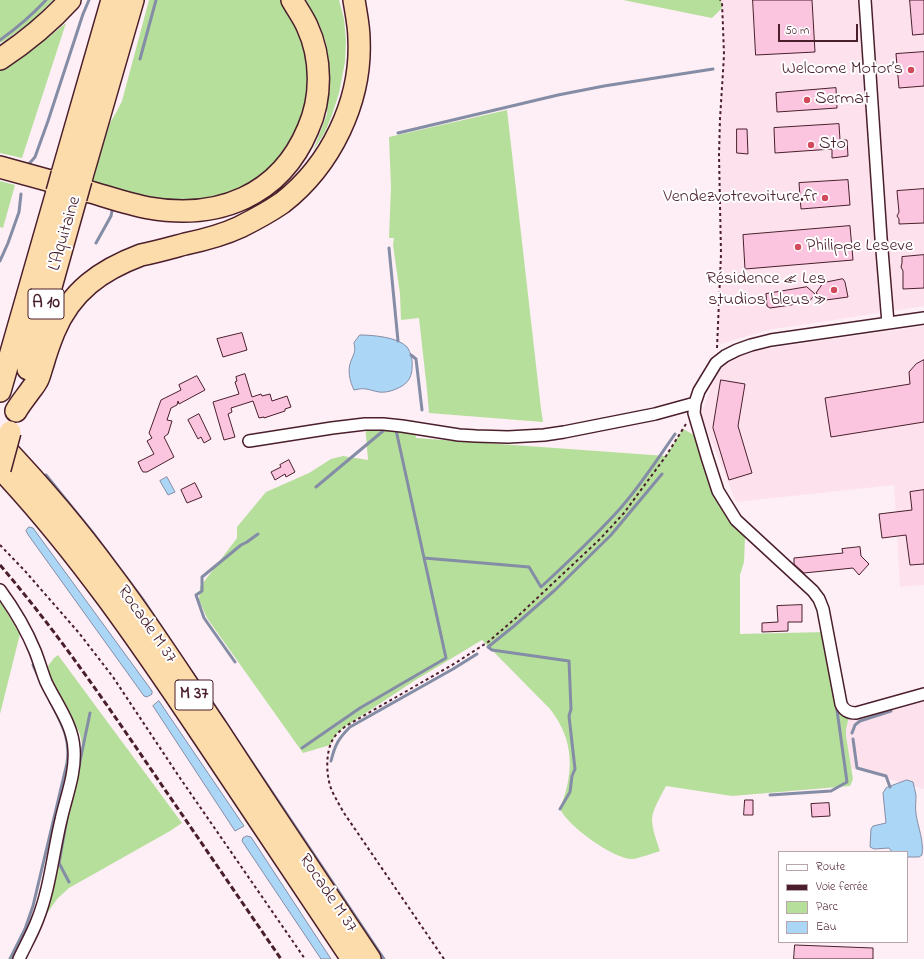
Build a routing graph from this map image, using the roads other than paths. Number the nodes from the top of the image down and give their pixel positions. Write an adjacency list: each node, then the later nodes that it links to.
1 (70, 0): 7 (highway)
2 (112, 0): 9 (highway, L'Aquitaine / A 10)
3 (133, 0): 9 (highway, L'Aquitaine / A 10)
4 (292, 0): 8 (highway)
5 (354, 0): 14 (highway)
6 (865, 0): 11 (street)
7 (0, 59)
8 (0, 166)
9 (69, 186): 12 (highway, L'Aquitaine / A 10); 14 (highway, L'Aquitaine / A 10)
10 (924, 318): 11 (street)
11 (888, 323): 13 (street)
12 (0, 391)
13 (694, 408): 16 (street); 19 (street)
14 (16, 411): 15 (highway, L'Aquitaine / A 10)
15 (5, 438): 17 (highway, L'Aquitaine / A 10, bridge); 22 (highway, Rocade M 37 / M 37)
16 (249, 441)
17 (0, 469): 21 (highway, Rocade M 37 / M 37)
18 (0, 590): 20 (street)
19 (924, 694)
20 (19, 959)
21 (352, 959)
22 (370, 959)

